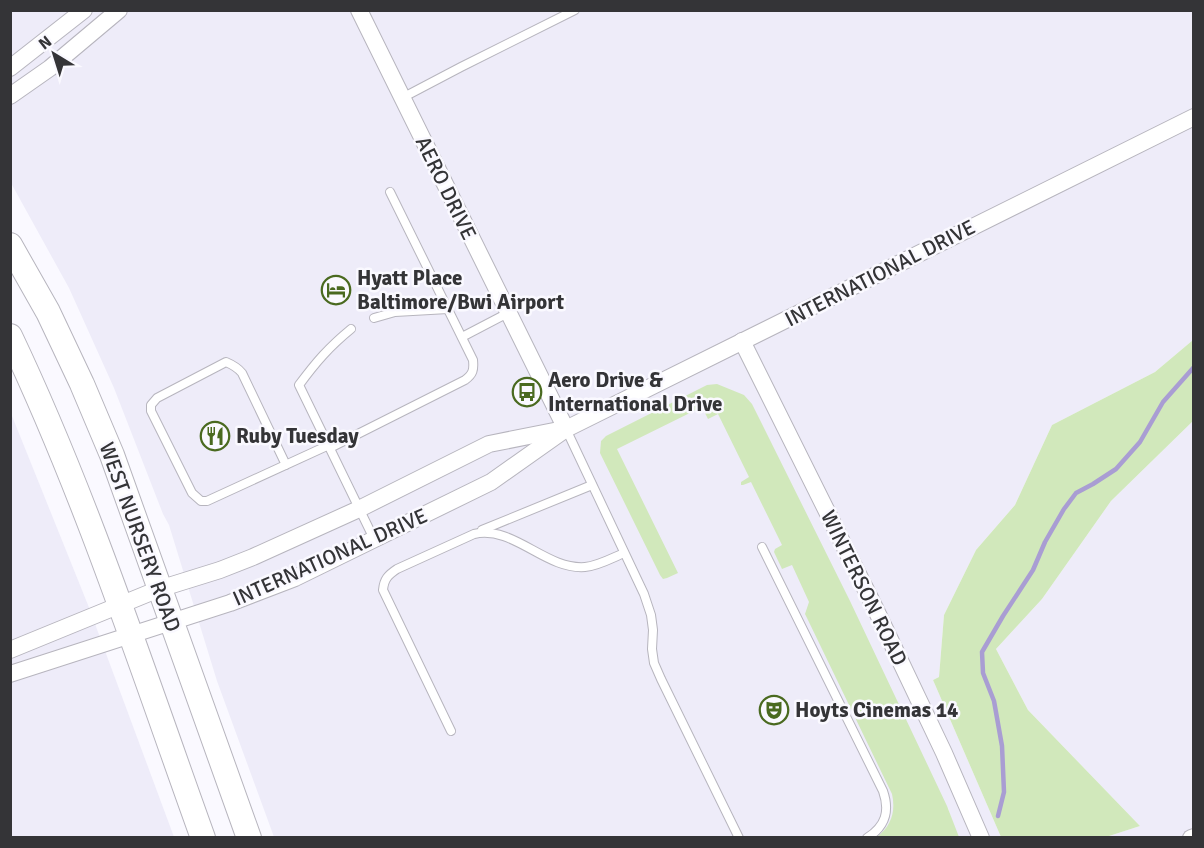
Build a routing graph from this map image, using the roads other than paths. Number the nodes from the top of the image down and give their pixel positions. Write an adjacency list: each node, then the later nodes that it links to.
1 (84, 10): 5 (street)
2 (119, 10): 6 (street)
3 (359, 10): 7 (street, AERO DRIVE)
4 (575, 10): 7 (lane)
5 (10, 68)
6 (10, 96)
7 (402, 98): 12 (street, AERO DRIVE)
8 (1194, 117): 17 (street, INTERNATIONAL DRIVE)
9 (390, 192): 11 (lane)
10 (10, 245): 27 (main road, WEST NURSERY ROAD)
11 (448, 309): 13 (lane); 16 (lane)
12 (508, 313): 16 (lane); 18 (street, AERO DRIVE)
13 (374, 318)
14 (351, 329): 19 (lane)
15 (10, 336): 28 (main road, WEST NURSERY ROAD)
16 (462, 337): 19 (lane)
17 (742, 341): 18 (street, INTERNATIONAL DRIVE); 38 (street, WINTERSON ROAD)
18 (566, 429): 21 (lane); 22 (street, INTERNATIONAL DRIVE); 24 (street, INTERNATIONAL DRIVE)
19 (329, 446): 20 (lane); 22 (lane)
20 (286, 465): 20 (lane)
21 (592, 484): 23 (lane); 26 (lane)
22 (359, 509): 24 (lane); 27 (street, INTERNATIONAL DRIVE)
23 (474, 534): 26 (lane); 33 (lane)
24 (374, 539): 29 (street, INTERNATIONAL DRIVE)
25 (762, 547): 37 (lane)
26 (624, 552): 36 (lane)
27 (159, 588): 28 (street, INTERNATIONAL DRIVE); 29 (main road, WEST NURSERY ROAD)
28 (120, 606): 30 (main road, WEST NURSERY ROAD); 31 (street, INTERNATIONAL DRIVE)
29 (171, 622): 30 (street, INTERNATIONAL DRIVE); 35 (main road, WEST NURSERY ROAD)
30 (130, 636): 32 (street, INTERNATIONAL DRIVE); 34 (main road, WEST NURSERY ROAD)
31 (10, 650)
32 (10, 674)
33 (451, 731)
34 (203, 837)
35 (249, 837)
36 (739, 837)
37 (867, 837)
38 (981, 837)

